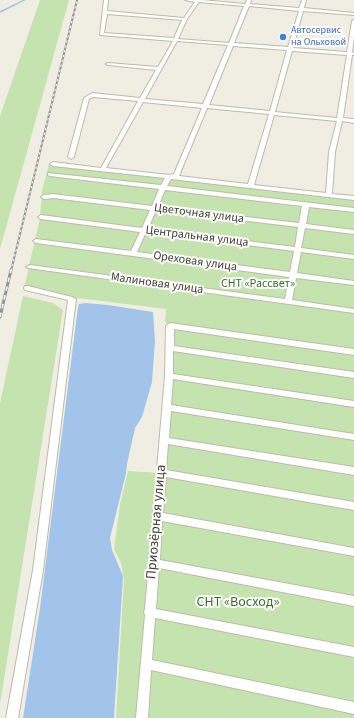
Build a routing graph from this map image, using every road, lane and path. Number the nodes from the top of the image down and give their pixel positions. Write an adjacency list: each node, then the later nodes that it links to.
1 (106, 0): 7 (street)
2 (187, 0): 4 (street)
3 (304, 0): 6 (street)
4 (197, 2): 5 (street); 9 (street)
5 (248, 3): 6 (street); 12 (street)
6 (301, 10): 8 (street); 13 (street)
7 (104, 12): 9 (street); 11 (street)
8 (354, 14)
9 (185, 19): 11 (street)
10 (354, 21): 14 (street)
11 (176, 39): 12 (street); 16 (street)
12 (231, 44): 13 (street); 18 (street)
13 (290, 49): 14 (street); 19 (street)
14 (352, 54): 20 (street)
15 (108, 64): 16 (street)
16 (159, 68): 17 (street)
17 (141, 100): 18 (street); 22 (street); 24 (street)
18 (205, 106): 19 (street); 26 (street)
19 (272, 112): 20 (street); 27 (street)
20 (340, 120): 21 (street); 29 (street)
21 (354, 121)
22 (71, 157)
23 (53, 164): 24 (street)
24 (103, 169): 26 (street)
25 (50, 174): 28 (street)
26 (169, 177): 27 (street); 28 (street)
27 (251, 186): 29 (street)
28 (163, 187): 32 (street); 33 (street)
29 (329, 195): 31 (street)
30 (44, 197): 33 (street, Цветочная улица)
31 (354, 198)
32 (306, 204): 34 (street); 36 (street)
33 (153, 208): 36 (street, Цветочная улица); 37 (street)
34 (354, 210)
35 (41, 218): 37 (street, Центральная улица)
36 (302, 226): 38 (street, Цветочная улица); 40 (street)
37 (144, 230): 40 (street, Центральная улица); 41 (street)
38 (354, 232)
39 (36, 241): 41 (street, Ореховая улица)
40 (298, 250): 42 (street, Центральная улица); 44 (street)
41 (133, 254): 44 (street, Ореховая улица)
42 (354, 257)
43 (30, 267): 47 (street, Малиновая улица)
44 (293, 275): 45 (street, Ореховая улица); 47 (street)
45 (354, 283)
46 (28, 288): 68 (street)
47 (288, 302): 48 (street, Малиновая улица)
48 (354, 311)
49 (170, 348): 50 (street, Приозёрная улица); 51 (street); 52 (street, Приозёрная улица)
50 (354, 352)
51 (354, 374)
52 (169, 376): 53 (street); 54 (street, Приозёрная улица)
53 (354, 404)
54 (166, 407): 55 (street); 56 (street, Приозёрная улица)
55 (354, 437)
56 (163, 440): 57 (street); 58 (street, Приозёрная улица)
57 (354, 471)
58 (161, 473): 59 (street); 60 (street, Приозёрная улица)
59 (354, 506)
60 (157, 516): 61 (street); 62 (street, Приозёрная улица)
61 (354, 552)
62 (154, 563): 63 (street); 64 (street, Приозёрная улица)
63 (354, 601)
64 (150, 612): 65 (street); 66 (street, Приозёрная улица)
65 (354, 652)
66 (146, 664): 67 (street); 69 (street, Приозёрная улица)
67 (354, 708)
68 (12, 718)
69 (142, 718)

